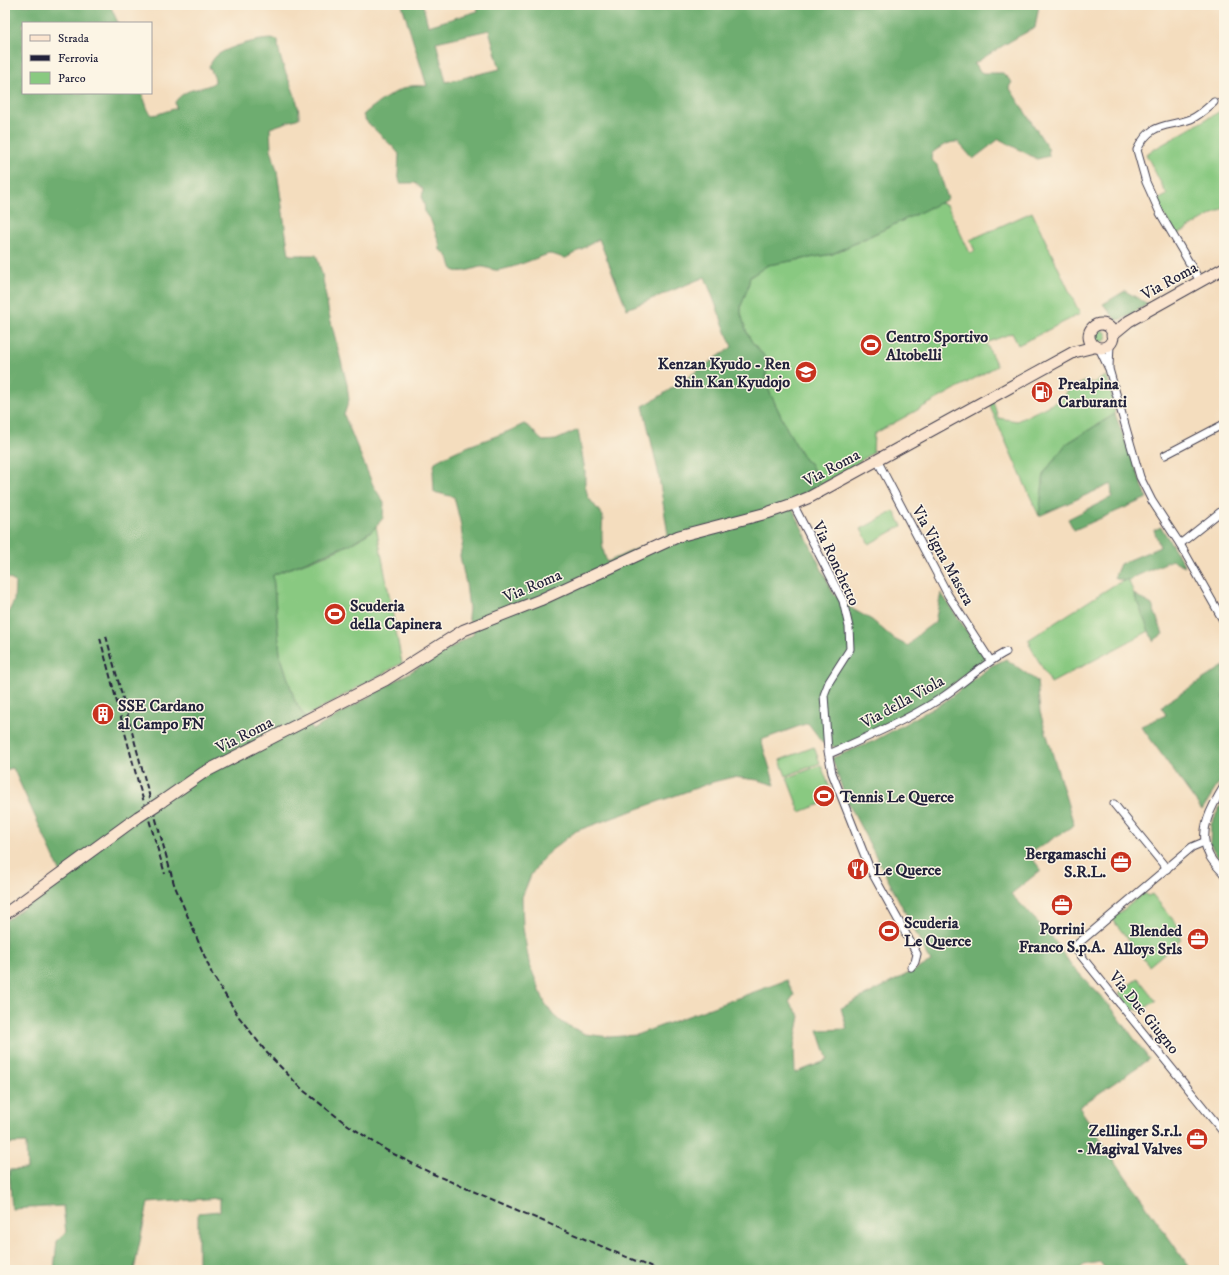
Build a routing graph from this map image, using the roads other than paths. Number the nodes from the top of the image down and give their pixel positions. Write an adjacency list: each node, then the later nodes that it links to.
1 (1214, 102): 3 (street)
2 (1224, 268): 3 (street, Via Roma)
3 (1200, 281): 5 (street, Via Roma)
4 (1089, 333): 5 (street, Via Roma); 6 (street); 7 (street, Via Roma)
5 (1110, 335): 6 (street, Via Roma); 8 (street)
6 (1097, 347): 7 (street, Via Roma); 8 (street)
7 (1074, 352): 11 (street, Via Roma)
8 (1109, 369): 14 (street)
9 (1224, 424): 10 (street)
10 (1165, 455)
11 (877, 460): 12 (street, Via Roma); 17 (street, Via Vigna Masera)
12 (793, 504): 18 (street, Via Ronchetto); 24 (street, Via Roma, bridge)
13 (1224, 509): 14 (street)
14 (1180, 544): 15 (street)
15 (1224, 622)
16 (1006, 652): 17 (street, Via della Viola)
17 (990, 660): 18 (street, Via della Viola)
18 (829, 754): 25 (street, Via Ronchetto)
19 (1224, 786): 21 (street)
20 (1114, 804): 22 (street)
21 (1204, 842): 22 (street, Via Due Giugno); 23 (street)
22 (1166, 869): 26 (street, Via Due Giugno)
23 (1224, 874)
24 (5, 914)
25 (910, 967)
26 (1224, 1133)
27 (1224, 1268): 28 (street)
28 (1221, 1270)

